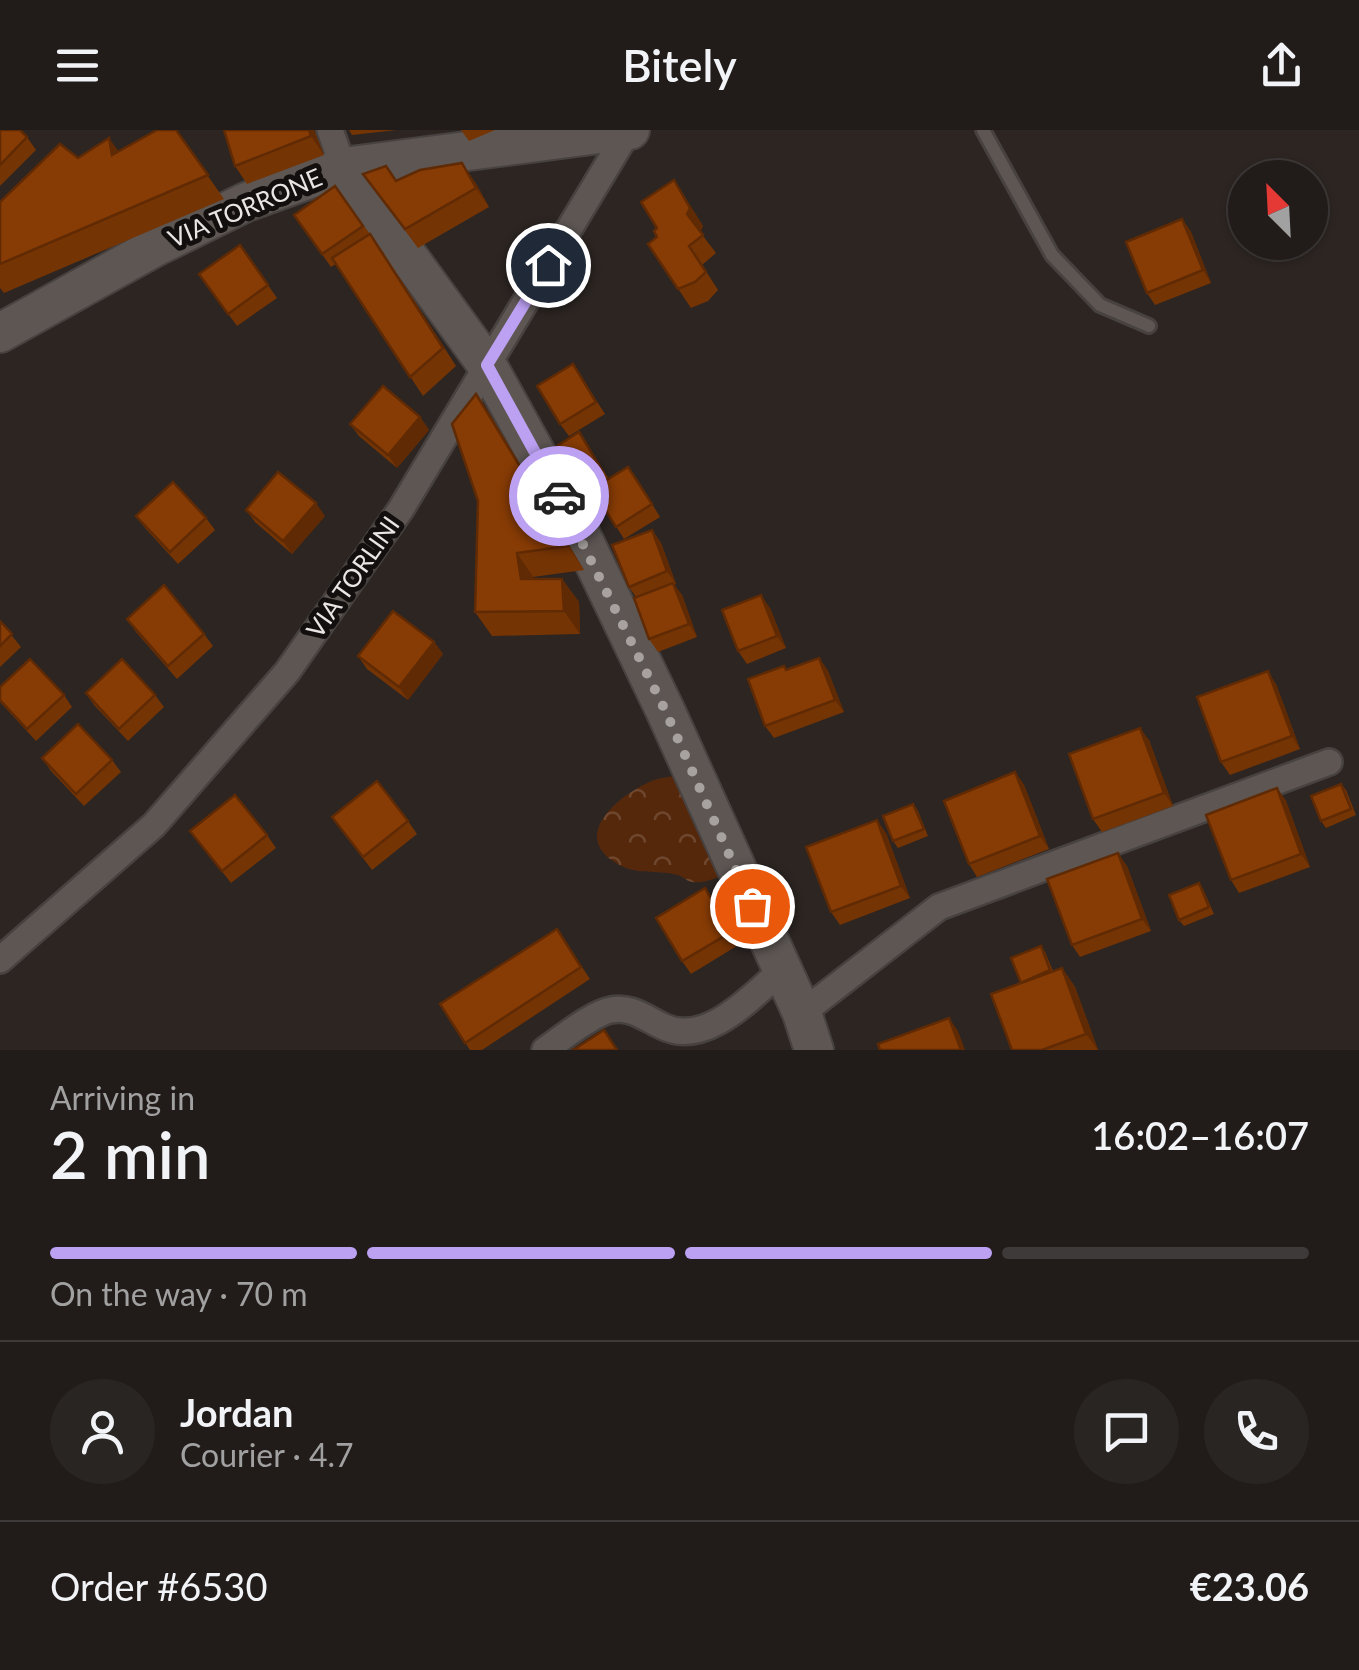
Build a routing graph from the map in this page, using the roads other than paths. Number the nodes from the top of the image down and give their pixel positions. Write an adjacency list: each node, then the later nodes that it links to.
1 (330, 130): 4 (street)
2 (629, 130): 4 (main road, VIA TORRONE); 7 (street, VIA TORLINI)
3 (982, 130): 5 (lane)
4 (342, 167): 6 (main road, VIA TORRONE); 7 (main road)
5 (1149, 326)
6 (0, 334)
7 (487, 365): 9 (street, VIA TORLINI); 10 (main road)
8 (1329, 762): 11 (street)
9 (0, 960)
10 (781, 971): 11 (main road); 12 (street)
11 (802, 1013): 13 (main road)
12 (544, 1050)
13 (814, 1050)

